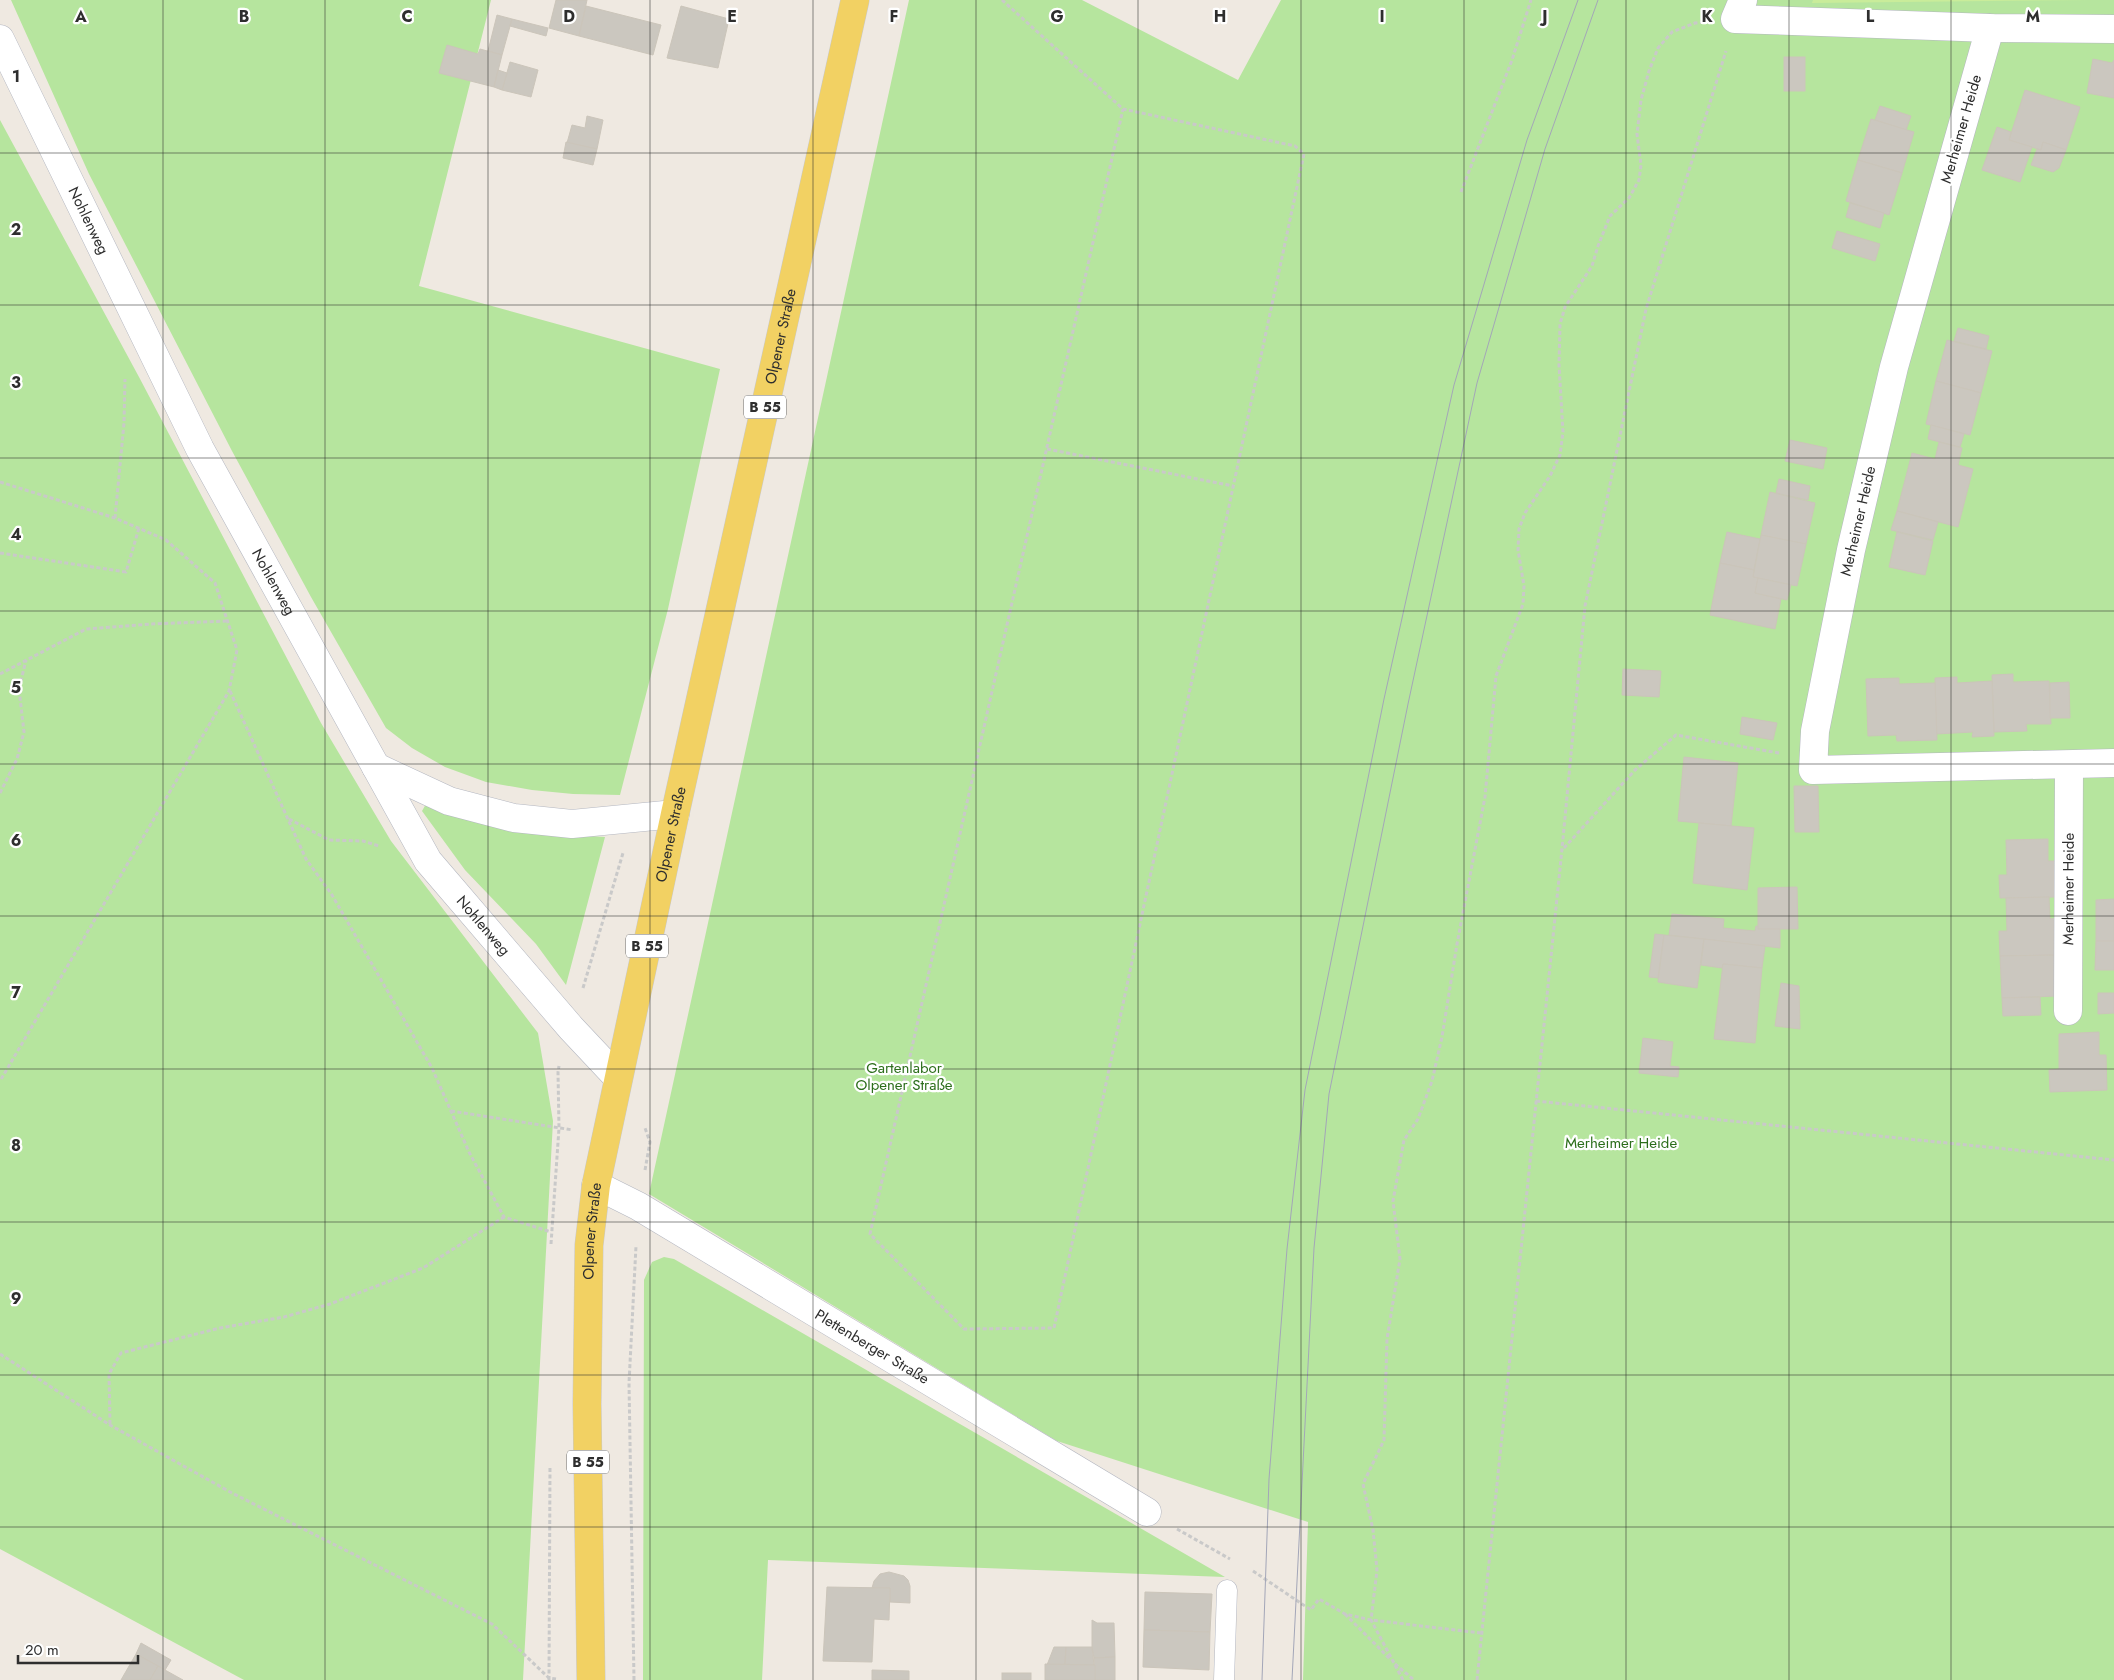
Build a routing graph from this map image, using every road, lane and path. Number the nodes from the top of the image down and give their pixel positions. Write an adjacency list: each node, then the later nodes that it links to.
1 (855, 0): 26 (main road, Olpener Straße / B 55)
2 (1002, 0): 8 (path)
3 (1530, 0): 9 (path)
4 (1739, 10): 5 (street); 28 (path); 45 (path)
5 (1990, 28): 6 (street); 21 (street, Merheimer Heide)
6 (2114, 29)
7 (0, 39): 24 (street, Nohlenweg)
8 (1123, 109): 11 (path); 13 (path)
9 (1462, 192)
10 (126, 377): 14 (path)
11 (1047, 449): 13 (path); 13 (path)
12 (0, 482): 14 (path)
13 (1234, 486)
14 (115, 518): 15 (path)
15 (139, 528): 16 (path); 17 (path)
16 (0, 553)
17 (227, 621): 18 (path); 20 (path)
18 (26, 659): 19 (path); 25 (path)
19 (0, 674)
20 (229, 691): 33 (path); 35 (path)
21 (1814, 759): 23 (street); 28 (path)
22 (2114, 763): 23 (street)
23 (2069, 766): 29 (street, Merheimer Heide)
24 (376, 767): 27 (street); 30 (street, Nohlenweg)
25 (0, 794)
26 (676, 814): 27 (street); 32 (main road, Olpener Straße / B 55)
27 (634, 817): 30 (path)
28 (1562, 849): 34 (path)
29 (2068, 1011)
30 (571, 1028): 32 (street, Nohlenweg)
31 (560, 1064): 36 (path)
32 (618, 1078): 38 (main road, Olpener Straße / B 55)
33 (0, 1081)
34 (1536, 1101): 37 (path); 46 (path)
35 (451, 1111): 36 (path); 40 (path)
36 (560, 1128): 40 (path)
37 (2114, 1160)
38 (596, 1185): 39 (street, Plettenberger Straße); 50 (main road, Olpener Straße / B 55)
39 (638, 1206): 43 (street, Plettenberger Straße); 51 (path)
40 (504, 1217): 42 (path)
41 (0, 1354): 42 (path)
42 (110, 1425): 48 (path)
43 (1147, 1512)
44 (1227, 1590): 52 (lane)
45 (1371, 1620): 46 (path); 47 (path); 47 (path)
46 (1482, 1633): 55 (path)
47 (1394, 1663): 53 (path); 54 (path)
48 (549, 1679): 49 (path)
49 (559, 1680)
50 (591, 1680)
51 (634, 1680)
52 (1224, 1680)
53 (1403, 1680)
54 (1414, 1680)
55 (1477, 1680)

